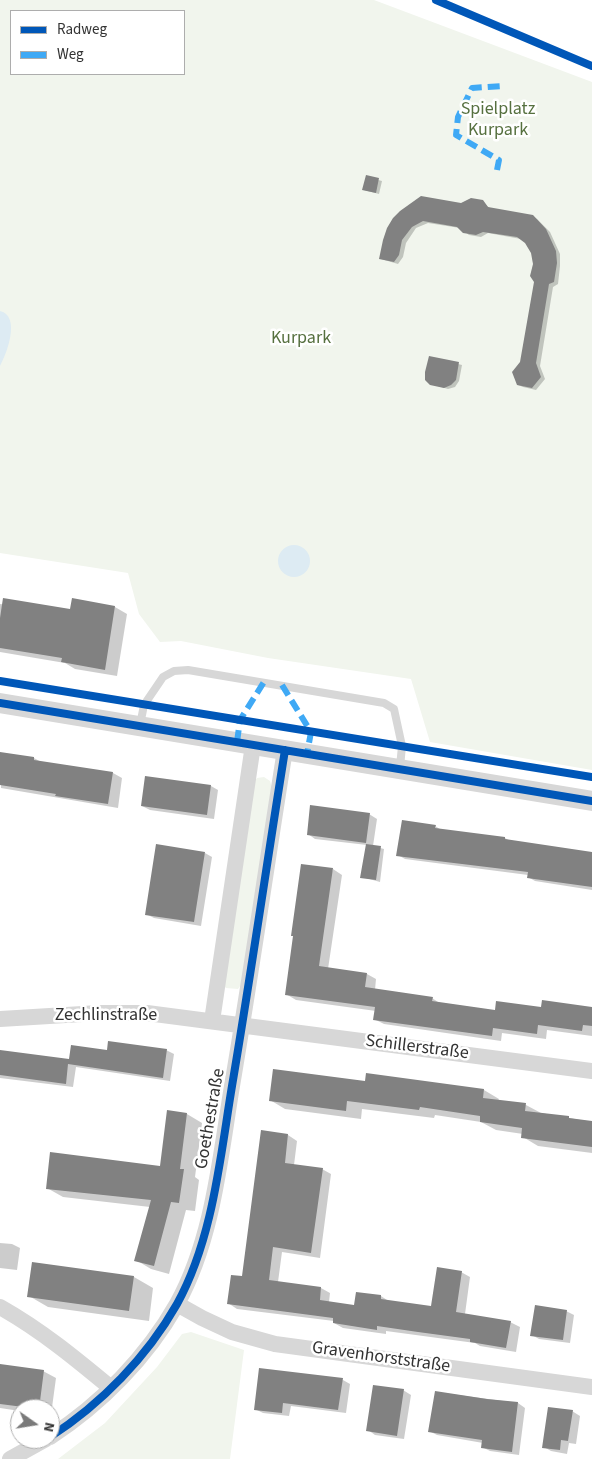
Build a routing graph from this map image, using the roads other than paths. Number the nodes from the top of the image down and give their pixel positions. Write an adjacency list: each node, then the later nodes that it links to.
1 (0, 703): 2 (street)
2 (140, 726): 3 (street); 5 (lane)
3 (253, 745): 4 (street); 8 (street)
4 (285, 750): 5 (street); 9 (street, Goethestraße)
5 (400, 769): 6 (street)
6 (592, 801)
7 (0, 1019): 8 (street, Zechlinstraße)
8 (212, 1021): 9 (street)
9 (242, 1026): 10 (street, Schillerstraße); 11 (street, Goethestraße)
10 (592, 1071)
11 (177, 1304): 13 (street, Gravenhorststraße); 14 (street, Goethestraße)
12 (0, 1307): 14 (street)
13 (592, 1387)
14 (112, 1388): 15 (street, Goethestraße)
15 (60, 1430)
16 (29, 1449): 17 (street)
17 (13, 1458)

